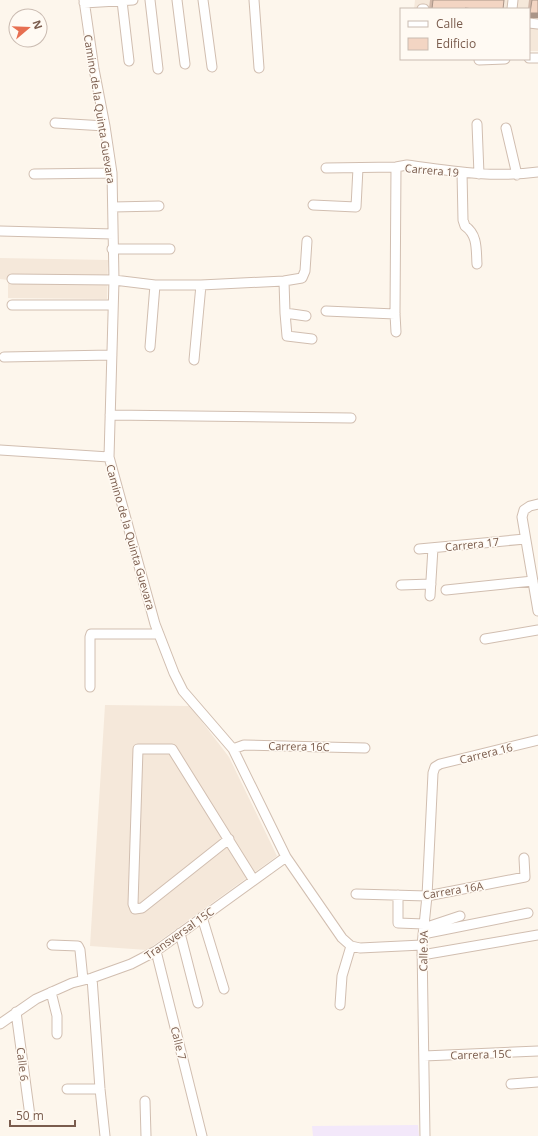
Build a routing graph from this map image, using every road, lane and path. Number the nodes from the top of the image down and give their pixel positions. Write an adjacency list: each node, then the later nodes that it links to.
1 (133, 0): 6 (street)
2 (150, 0): 12 (street)
3 (176, 0): 9 (street)
4 (203, 0): 10 (street)
5 (254, 0): 11 (street)
6 (122, 1): 7 (street); 8 (street)
7 (84, 2): 15 (street, Camino de la Quinta Guevara)
8 (129, 61)
9 (184, 64)
10 (212, 66)
11 (259, 68)
12 (158, 69)
13 (55, 123): 15 (street)
14 (477, 124): 24 (street)
15 (105, 126): 22 (street, Camino de la Quinta Guevara)
16 (506, 128): 25 (street)
17 (396, 167): 19 (street, Carrera 19); 20 (street, Carrera 19); 44 (street)
18 (326, 168): 19 (street, Carrera 19)
19 (358, 168): 26 (street)
20 (462, 172): 24 (street, Carrera 19); 34 (street)
21 (538, 172): 25 (street, Carrera 19)
22 (112, 173): 23 (street); 28 (street, Camino de la Quinta Guevara)
23 (34, 174)
24 (479, 174): 25 (street, Carrera 19)
25 (517, 175)
26 (313, 205)
27 (159, 206): 28 (street)
28 (113, 207): 30 (street, Camino de la Quinta Guevara)
29 (0, 231): 30 (street)
30 (113, 234): 32 (street, Camino de la Quinta Guevara)
31 (307, 241): 37 (street)
32 (112, 249): 33 (street); 36 (street, Camino de la Quinta Guevara)
33 (170, 249)
34 (477, 264)
35 (12, 279): 36 (street)
36 (114, 280): 38 (street); 41 (street, Camino de la Quinta Guevara)
37 (284, 281): 39 (street); 43 (street)
38 (156, 285): 39 (street); 48 (street)
39 (202, 285): 51 (street)
40 (12, 305): 41 (street)
41 (112, 305): 49 (street, Camino de la Quinta Guevara)
42 (326, 311): 44 (street)
43 (285, 313): 45 (street); 47 (street)
44 (395, 314): 46 (street)
45 (306, 316)
46 (396, 332)
47 (312, 339)
48 (150, 347)
49 (112, 355): 50 (street); 52 (street, Camino de la Quinta Guevara)
50 (4, 357)
51 (194, 360)
52 (110, 415): 53 (street); 55 (street, Camino de la Quinta Guevara)
53 (351, 418)
54 (0, 450): 55 (street)
55 (109, 457): 67 (street, Camino de la Quinta Guevara)
56 (538, 504): 57 (street)
57 (526, 539): 58 (street, Carrera 17); 60 (street)
58 (433, 548): 59 (street, Carrera 17); 61 (street)
59 (419, 549)
60 (533, 581): 63 (street); 65 (street)
61 (431, 584): 62 (street); 64 (street)
62 (401, 585)
63 (446, 590)
64 (430, 596)
65 (538, 612)
66 (538, 630): 68 (street)
67 (159, 634): 69 (street); 72 (street, Camino de la Quinta Guevara)
68 (485, 639)
69 (90, 687)
70 (538, 740): 73 (street, Carrera 16)
71 (365, 748): 72 (street, Carrera 16C)
72 (233, 749): 75 (street, Camino de la Quinta Guevara)
73 (435, 767): 80 (street, Calle 9A)
74 (229, 839): 74 (street); 77 (street)
75 (286, 857): 77 (street, Transversal 15C); 89 (street, Camino de la Quinta Guevara)
76 (524, 858): 80 (street, Carrera 16A)
77 (251, 876): 83 (street, Transversal 15C)
78 (356, 894): 79 (street, Carrera 16A)
79 (398, 895): 80 (street, Carrera 16A); 84 (street)
80 (426, 896): 84 (street, Calle 9A)
81 (528, 913): 84 (street)
82 (460, 916): 84 (street)
83 (202, 917): 85 (street, Transversal 15C); 94 (street)
84 (424, 929): 88 (street, Calle 9A)
85 (180, 933): 90 (street, Transversal 15C); 96 (street)
86 (538, 935): 91 (street)
87 (52, 945): 93 (street)
88 (422, 945): 89 (street); 91 (street, Calle 9A)
89 (351, 946): 97 (street)
90 (156, 951): 92 (street, Transversal 15C); 111 (street, Calle 7)
91 (422, 955): 102 (street, Calle 9A)
92 (92, 978): 93 (street, Transversal 15C); 106 (street)
93 (83, 980): 95 (street, Transversal 15C)
94 (224, 989)
95 (51, 992): 98 (street, Transversal 15C); 100 (street)
96 (198, 1003)
97 (340, 1005)
98 (16, 1012): 99 (street, Transversal 15C); 108 (street, Calle 6)
99 (0, 1024)
100 (57, 1034)
101 (538, 1051): 102 (street, Carrera 15C)
102 (424, 1056): 112 (street, Calle 9A)
103 (538, 1082): 104 (street)
104 (511, 1084)
105 (67, 1089): 106 (street)
106 (100, 1089): 109 (street)
107 (145, 1101): 110 (street)
108 (30, 1116)
109 (105, 1136)
110 (146, 1136)
111 (202, 1136)
112 (425, 1136)

